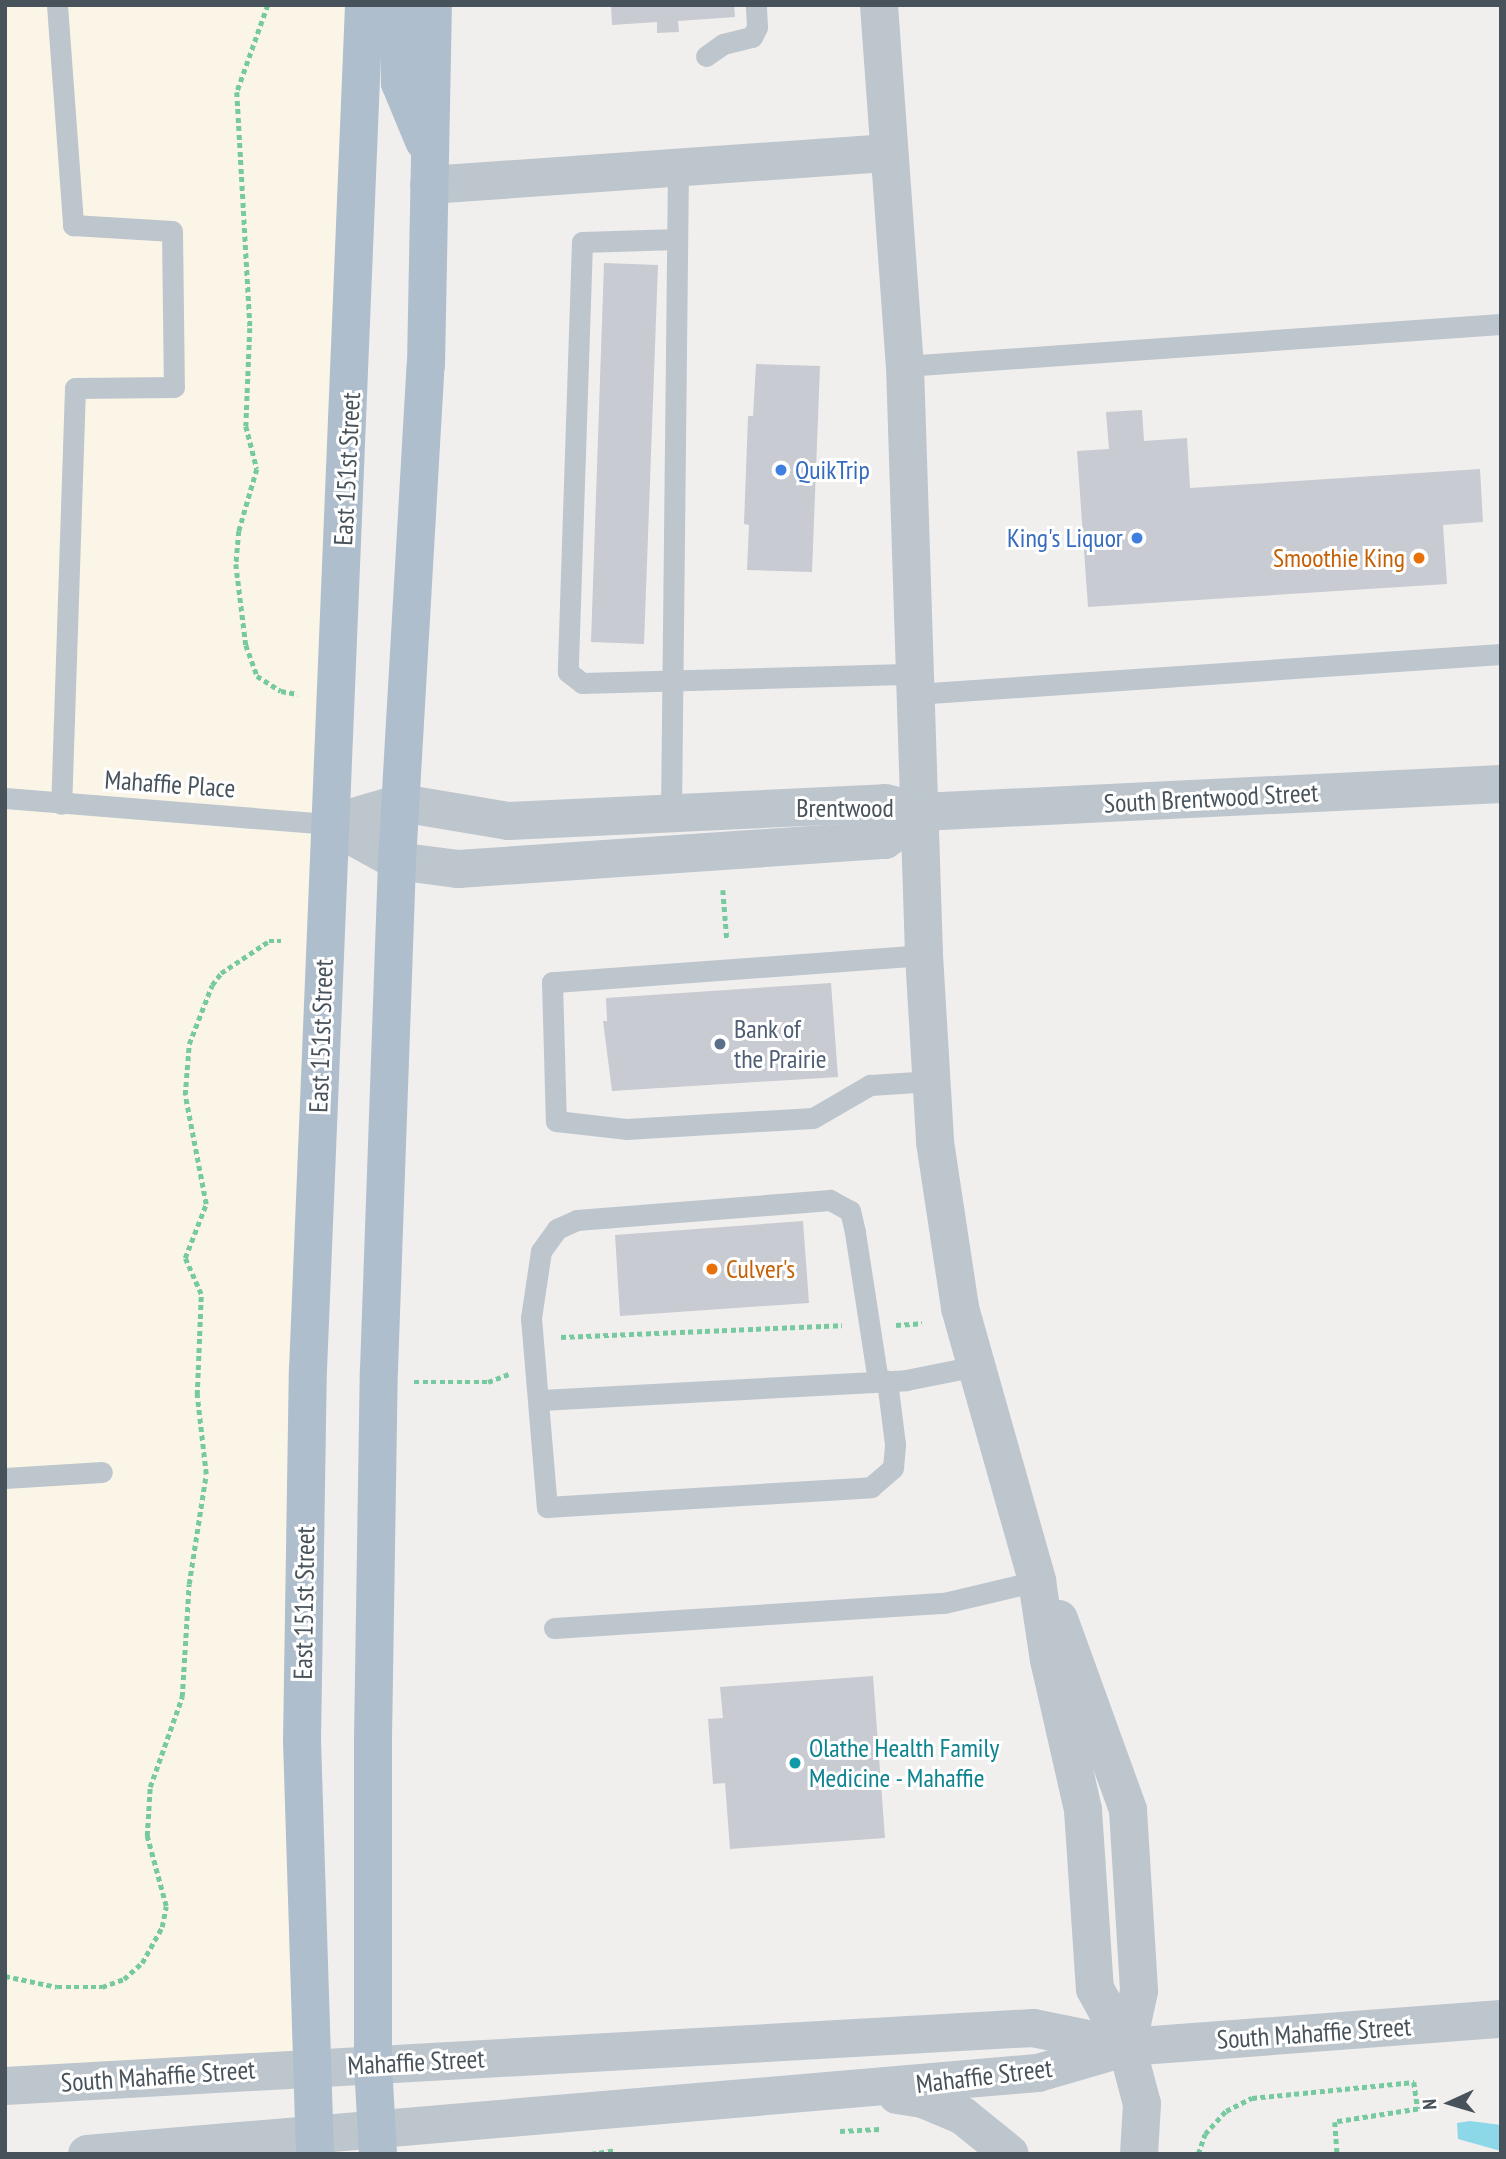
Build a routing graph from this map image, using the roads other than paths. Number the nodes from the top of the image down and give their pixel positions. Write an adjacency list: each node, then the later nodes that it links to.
1 (57, 5): 20 (lane)
2 (364, 5): 23 (main road, East 151st Street)
3 (399, 5): 10 (main road)
4 (433, 5): 10 (main road)
5 (756, 5): 7 (lane)
6 (879, 5): 8 (street)
7 (706, 56)
8 (889, 153): 9 (street); 13 (street)
9 (678, 169): 10 (street); 11 (lane)
10 (430, 171): 19 (main road)
11 (677, 239): 15 (lane); 15 (lane)
12 (1501, 324): 13 (lane)
13 (905, 366): 16 (street)
14 (1501, 654): 16 (lane)
15 (672, 683): 16 (lane); 22 (lane)
16 (914, 684): 21 (street)
17 (1501, 784): 21 (street, South Brentwood Street)
18 (5, 798): 20 (lane, Mahaffie Place)
19 (401, 803): 22 (street, Brentwood); 23 (street, Brentwood); 24 (main road)
20 (61, 804): 23 (lane, Mahaffie Place)
21 (921, 812): 22 (street, Brentwood); 24 (street, Brentwood); 25 (street)
22 (671, 814)
23 (330, 824): 24 (street, Brentwood); 37 (main road, East 151st Street)
24 (397, 861): 36 (main road)
25 (924, 955): 26 (street); 26 (lane)
26 (932, 1081): 27 (street)
27 (976, 1366): 28 (lane); 32 (street)
28 (883, 1381): 29 (lane); 29 (lane); 29 (lane)
29 (541, 1400)
30 (102, 1472): 31 (lane)
31 (5, 1478)
32 (1037, 1581): 33 (lane); 35 (street)
33 (554, 1628)
34 (1501, 2019): 35 (street, South Mahaffie Street)
35 (1127, 2046): 36 (street, Mahaffie Street); 39 (street, Mahaffie Street); 44 (street)
36 (373, 2065): 37 (street, Mahaffie Street); 40 (main road)
37 (310, 2067): 38 (street, South Mahaffie Street); 41 (main road, East 151st Street)
38 (5, 2086)
39 (856, 2090): 40 (street, Mahaffie Street); 43 (street)
40 (378, 2143): 41 (street, Mahaffie Street)
41 (314, 2145): 42 (street)
42 (87, 2154)
43 (1010, 2154)
44 (1139, 2154)

